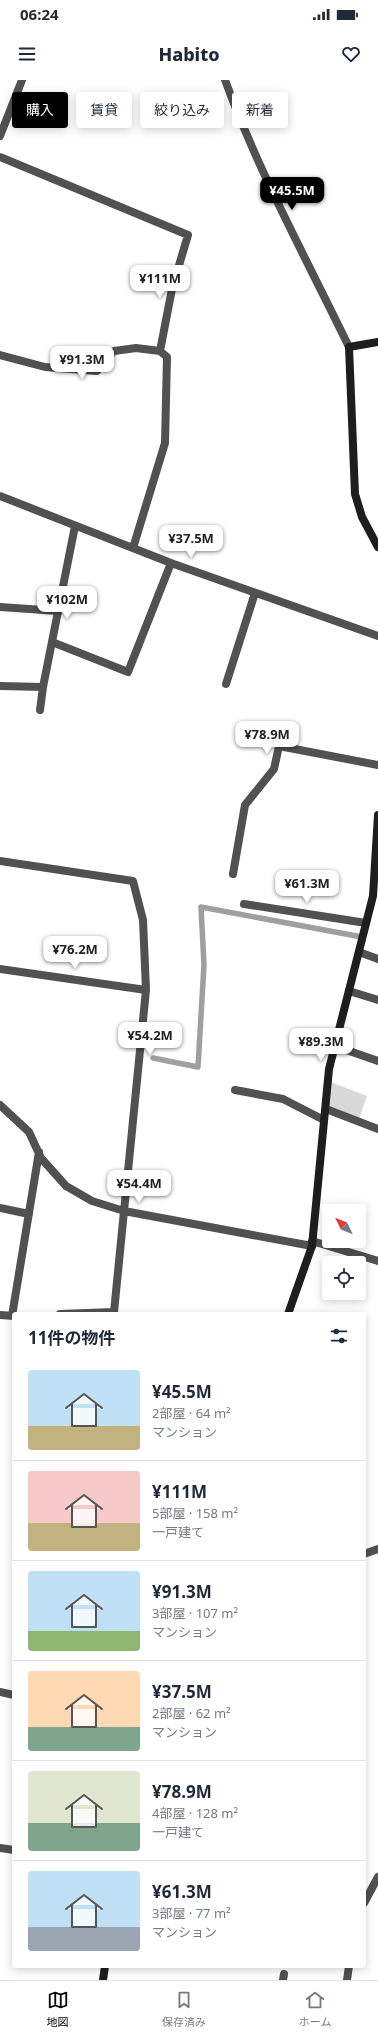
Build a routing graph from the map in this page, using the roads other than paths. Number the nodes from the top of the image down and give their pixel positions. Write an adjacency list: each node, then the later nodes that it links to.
1 (22, 80): 3 (street)
2 (225, 80): 6 (street)
3 (0, 136)
4 (0, 157): 7 (street)
5 (378, 342): 6 (street)
6 (349, 347): 11 (street)
7 (160, 350): 8 (street); 12 (street)
8 (0, 355)
9 (0, 496): 10 (street)
10 (75, 526): 12 (street); 16 (street)
11 (378, 547)
12 (133, 548): 13 (street)
13 (171, 563): 14 (street); 18 (street)
14 (255, 593): 17 (street); 19 (street)
15 (0, 608): 16 (street)
16 (58, 611): 18 (street)
17 (378, 636)
18 (52, 642): 21 (street)
19 (226, 684)
20 (0, 686): 21 (street)
21 (42, 687): 22 (street)
22 (40, 710)
23 (378, 765): 26 (street)
24 (378, 815): 27 (street)
25 (0, 861): 33 (street)
26 (233, 874)
27 (376, 887): 29 (street)
28 (244, 904): 29 (street)
29 (366, 923): 30 (street)
30 (359, 952): 31 (street); 34 (street)
31 (378, 959)
32 (0, 969): 33 (street)
33 (146, 990): 45 (street)
34 (349, 991): 35 (street); 36 (street)
35 (378, 1000)
36 (335, 1046): 37 (street); 40 (street)
37 (378, 1061)
38 (234, 1090): 41 (street)
39 (0, 1105): 43 (street)
40 (326, 1109): 41 (street); 42 (street)
41 (324, 1120): 47 (street)
42 (378, 1129)
43 (39, 1152): 45 (street); 46 (street)
44 (0, 1208): 46 (street)
45 (124, 1211): 47 (street); 50 (street)
46 (29, 1214): 49 (street)
47 (312, 1243): 48 (street); 51 (street)
48 (378, 1261)
49 (14, 1312)
50 (114, 1312)
51 (289, 1312)
52 (0, 1315): 53 (street)
53 (12, 1316)
54 (377, 1549): 55 (street); 56 (street)
55 (366, 1553)
56 (378, 1558)
57 (0, 1692): 58 (street)
58 (12, 1695)
59 (0, 1848): 60 (street)
60 (12, 1850)
61 (378, 1877): 62 (street)
62 (366, 1899)
63 (105, 1968): 65 (street)
64 (349, 1968): 66 (street)
65 (103, 1980)
66 (346, 1980)

